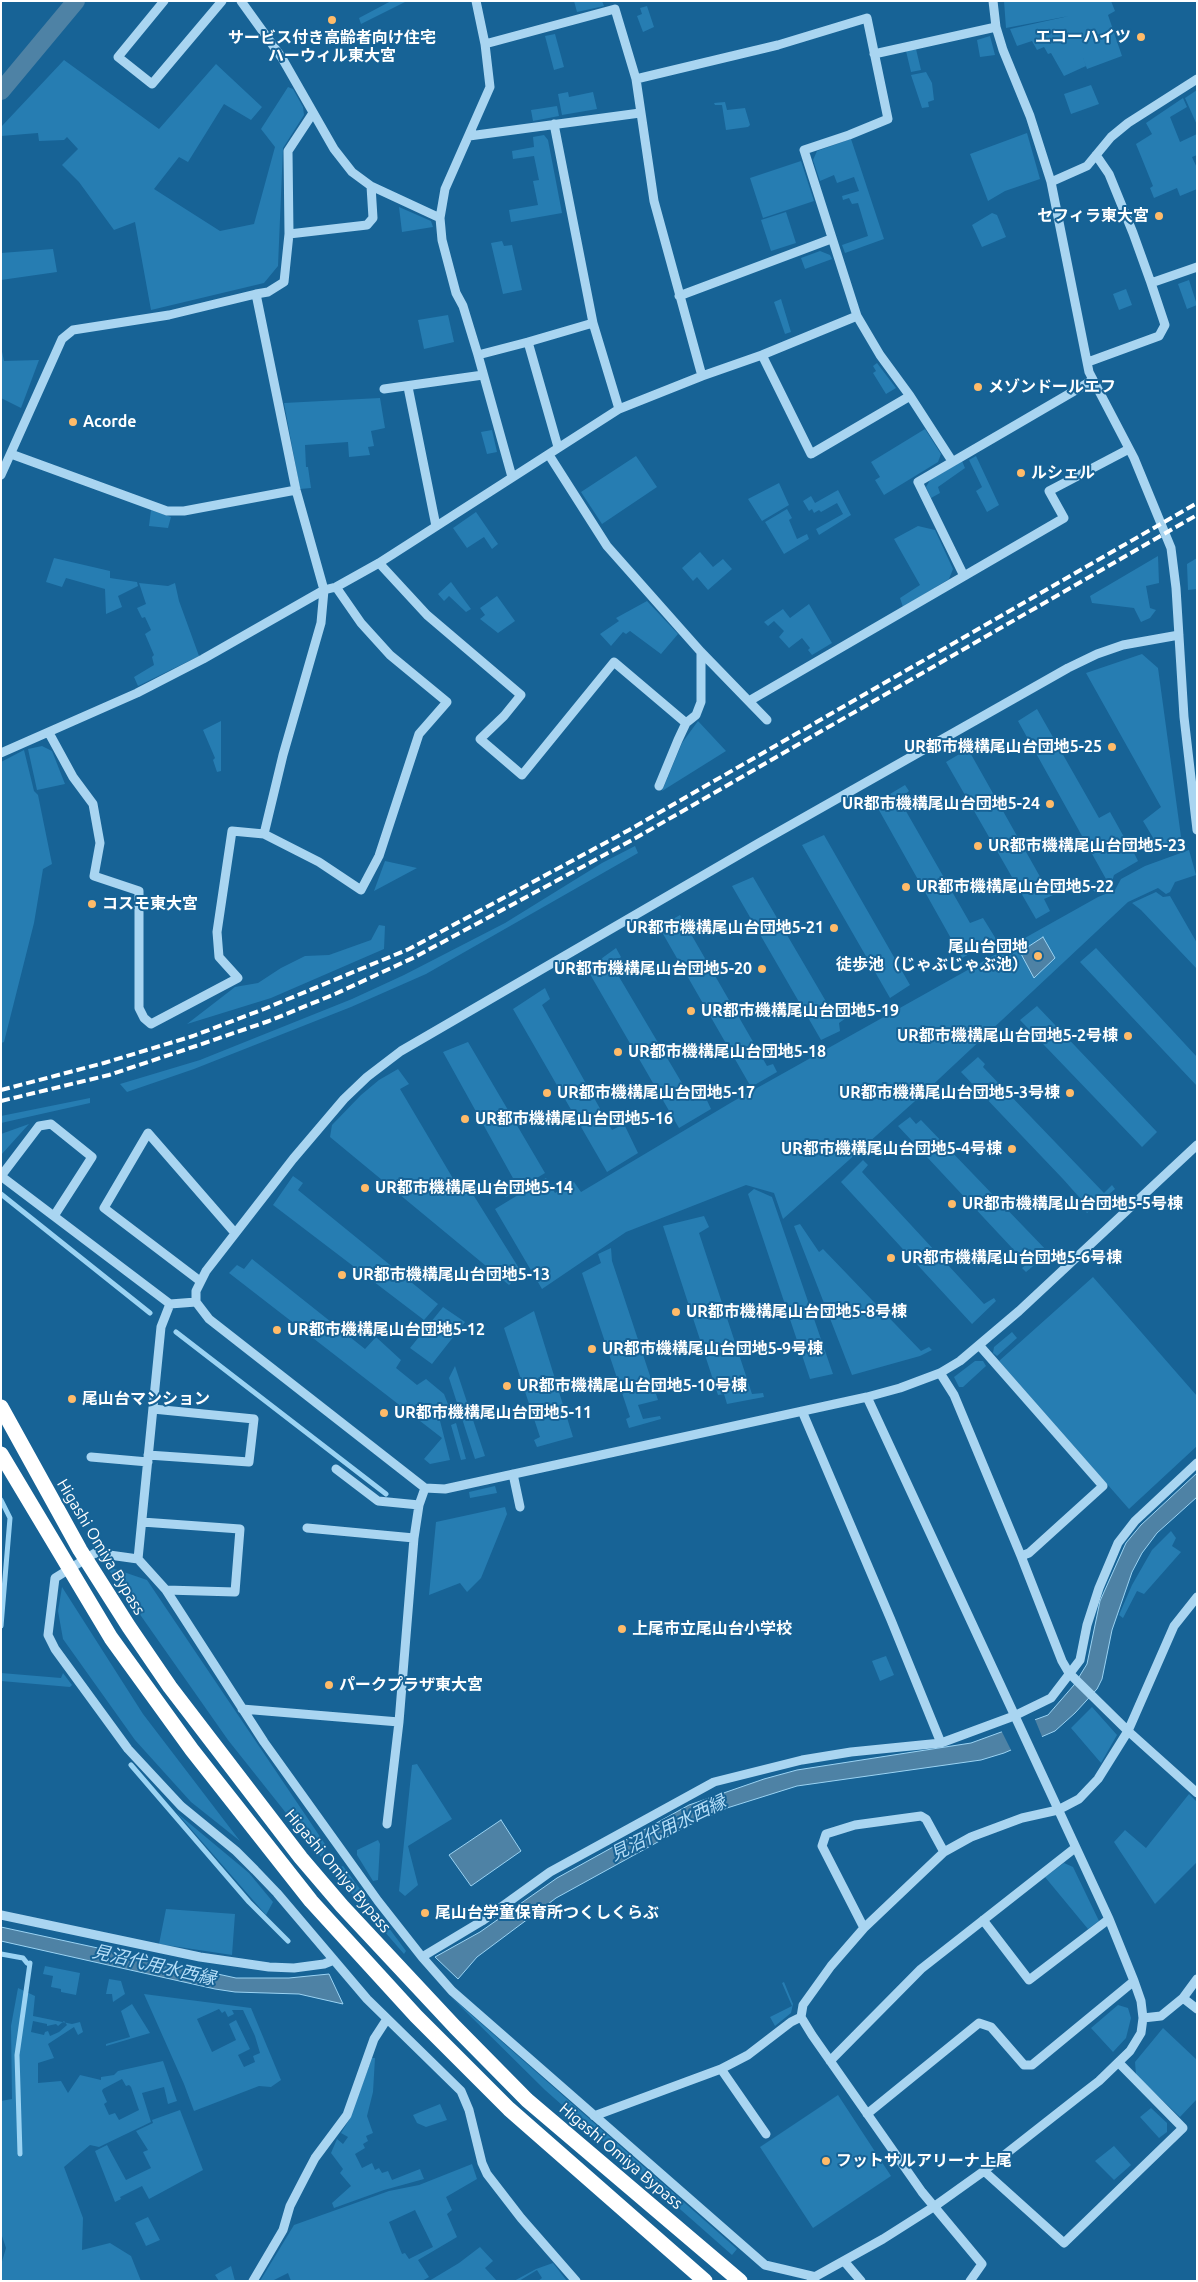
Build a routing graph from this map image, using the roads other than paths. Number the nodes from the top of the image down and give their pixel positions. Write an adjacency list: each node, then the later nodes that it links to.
1 (164, 1): 2 (street)
2 (222, 1)
3 (241, 1): 11 (street)
4 (476, 1): 7 (street)
5 (993, 1): 6 (street)
6 (996, 27): 8 (street); 16 (street)
7 (485, 44): 9 (street); 14 (street)
8 (874, 54): 9 (street); 20 (street)
9 (636, 79): 12 (street)
10 (1197, 79): 15 (street)
11 (313, 113): 17 (street); 19 (street)
12 (640, 113): 13 (street); 24 (street)
13 (554, 124): 14 (street); 26 (street)
14 (469, 136): 18 (street)
15 (1096, 155): 16 (street); 22 (street)
16 (1050, 182): 30 (street)
17 (371, 186): 18 (street); 19 (street)
18 (440, 218): 28 (street)
19 (288, 234): 23 (street)
20 (831, 239): 24 (street); 25 (street)
21 (1197, 267): 22 (street)
22 (1151, 284): 30 (street)
23 (256, 294): 40 (street); 45 (street)
24 (679, 296): 32 (street)
25 (857, 316): 29 (street); 36 (street)
26 (593, 323): 27 (street); 37 (street)
27 (528, 342): 28 (street); 38 (street)
28 (478, 355): 31 (street)
29 (762, 355): 32 (street); 36 (street)
30 (1088, 362): 33 (street)
31 (483, 375): 34 (street); 44 (street)
32 (702, 376): 37 (street)
33 (1094, 380): 39 (street); 42 (street)
34 (408, 387): 35 (street); 46 (street)
35 (384, 389)
36 (910, 396): 42 (street)
37 (619, 409): 38 (street)
38 (558, 447): 41 (street)
39 (1129, 449): 48 (street); 51 (street)
40 (11, 454): 43 (street); 45 (street)
41 (549, 455): 44 (street); 52 (street)
42 (952, 461): 48 (street)
43 (1, 474)
44 (512, 477): 46 (street)
45 (296, 490): 50 (street)
46 (436, 526): 47 (street)
47 (379, 563): 49 (street); 55 (street)
48 (964, 576): 53 (street)
49 (336, 587): 50 (street); 60 (street)
50 (324, 590): 56 (street); 60 (street)
51 (1179, 635): 59 (street); 64 (street)
52 (701, 652): 53 (street); 55 (street)
53 (749, 701): 54 (street)
54 (767, 720)
55 (686, 723): 58 (street)
56 (49, 733): 57 (street); 60 (street)
57 (1, 753)
58 (659, 786)
59 (1197, 830)
60 (264, 834)
61 (1197, 1145): 68 (street)
62 (1, 1176): 63 (street); 63 (street)
63 (54, 1216): 67 (street)
64 (235, 1233): 65 (street); 65 (street)
65 (200, 1281): 66 (street)
66 (196, 1302): 67 (street); 80 (street)
67 (170, 1304): 72 (street)
68 (979, 1345): 69 (street); 86 (street)
69 (940, 1372): 70 (street); 86 (street)
70 (867, 1397): 73 (street); 92 (street)
71 (1, 1407): 127 (highway, Higashi Omiya Bypass)
72 (153, 1410): 76 (street); 76 (street)
73 (802, 1410): 79 (street); 95 (street)
74 (1, 1454): 126 (highway)
75 (91, 1457): 76 (street)
76 (148, 1459): 83 (street)
77 (1197, 1463): 90 (street)
78 (336, 1469): 81 (street)
79 (513, 1474): 80 (street); 82 (street)
80 (425, 1488): 81 (street)
81 (418, 1505): 85 (street)
82 (520, 1507)
83 (142, 1522): 87 (street); 88 (street)
84 (307, 1528): 85 (street)
85 (414, 1538): 93 (street)
86 (1021, 1556): 90 (street)
87 (138, 1559): 88 (street); 106 (street)
88 (166, 1590): 91 (street)
89 (1197, 1598): 94 (street)
90 (1072, 1677): 92 (street); 94 (street)
91 (242, 1709): 93 (street); 105 (street)
92 (1016, 1719): 95 (street); 97 (street)
93 (399, 1722): 98 (street)
94 (1128, 1731): 96 (street); 97 (street)
95 (941, 1743): 105 (street)
96 (1197, 1793)
97 (1058, 1810): 99 (street); 100 (street)
98 (388, 1824)
99 (1075, 1848): 102 (street); 103 (street)
100 (944, 1852): 104 (street); 104 (street)
101 (1, 1915): 106 (street)
102 (1109, 1919): 103 (street); 108 (street)
103 (983, 1920): 114 (street)
104 (864, 1928): 111 (street)
105 (422, 1957): 118 (street)
106 (334, 1960): 113 (street)
107 (1197, 1979): 109 (street)
108 (1134, 1981): 112 (street); 117 (street)
109 (1183, 1998): 110 (street); 112 (street)
110 (1197, 2009)
111 (801, 2018): 114 (street); 116 (street)
112 (1143, 2018): 115 (street)
113 (387, 2019): 124 (street); 125 (street)
114 (830, 2061): 117 (street)
115 (1119, 2063): 120 (street); 120 (street)
116 (721, 2069): 118 (street); 119 (street)
117 (867, 2114): 121 (street)
118 (594, 2116): 123 (street)
119 (766, 2134)
120 (984, 2171): 121 (street)
121 (935, 2206): 122 (street); 129 (street)
122 (844, 2261): 123 (street); 128 (street)
123 (812, 2279)
124 (254, 2281)
125 (576, 2281)
126 (705, 2281)
127 (740, 2281)
128 (861, 2281)
129 (970, 2281)

